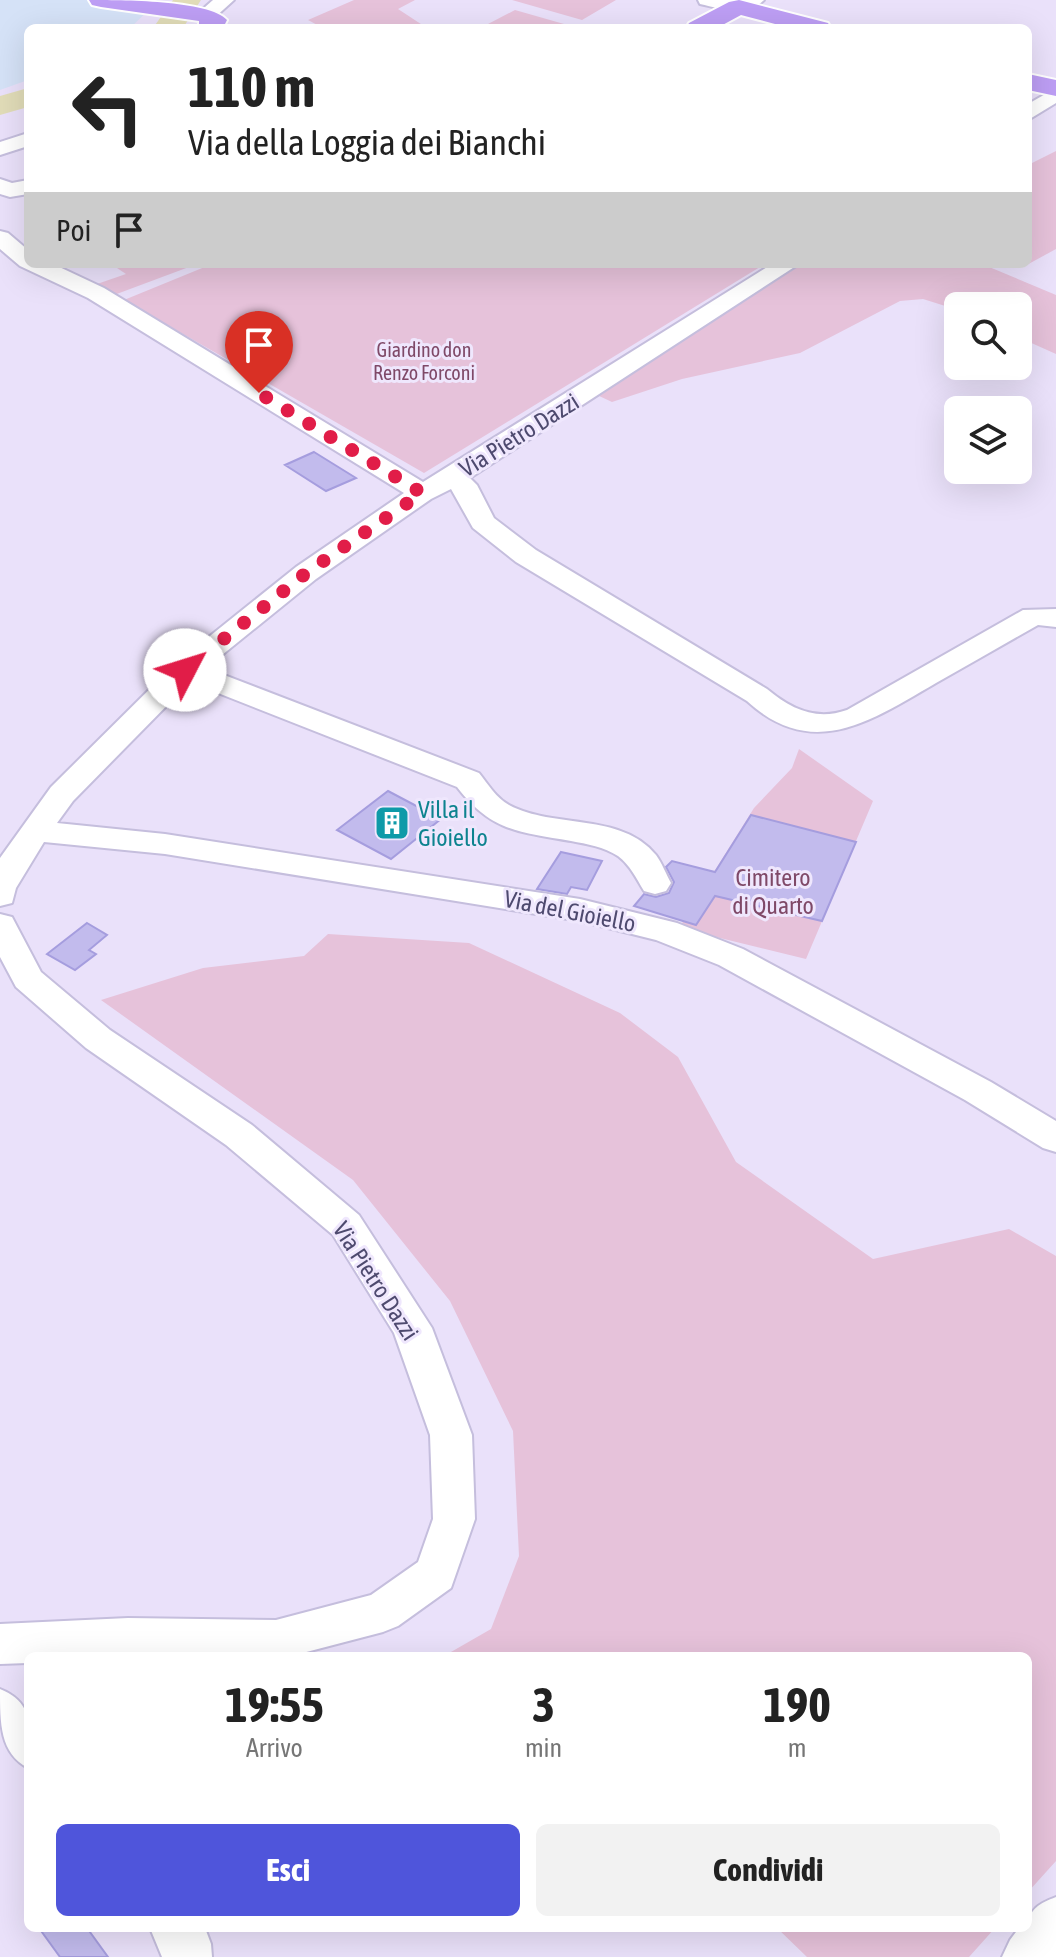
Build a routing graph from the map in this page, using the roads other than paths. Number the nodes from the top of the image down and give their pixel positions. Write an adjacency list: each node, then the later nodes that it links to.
1 (101, 0): 4 (main road)
2 (707, 0): 3 (street)
3 (747, 3): 5 (main road); 6 (main road)
4 (210, 14)
5 (706, 24)
6 (807, 24)
7 (1032, 83): 8 (main road)
8 (1056, 91): 9 (street)
9 (1032, 111)
10 (24, 140): 11 (street)
11 (0, 149)
12 (0, 186): 13 (street)
13 (24, 188)
14 (0, 238): 15 (street)
15 (24, 258)
16 (43, 268): 19 (street)
17 (782, 268): 18 (street, Via Pietro Dazzi)
18 (450, 479): 19 (street, Via Pietro Dazzi); 20 (street)
19 (422, 493): 21 (street, Via Pietro Dazzi)
20 (1056, 618)
21 (185, 670): 22 (street, Via Pietro Dazzi); 23 (street)
22 (36, 831): 24 (street, Via Pietro Dazzi); 26 (street, Via del Gioiello)
23 (655, 883)
24 (0, 895)
25 (0, 925): 27 (street, Via Pietro Dazzi)
26 (1056, 1138)
27 (0, 1644)
28 (0, 1710): 29 (street)
29 (24, 1741)
30 (1056, 1921): 33 (street)
31 (177, 1932): 32 (street)
32 (187, 1957)
33 (1027, 1957)

